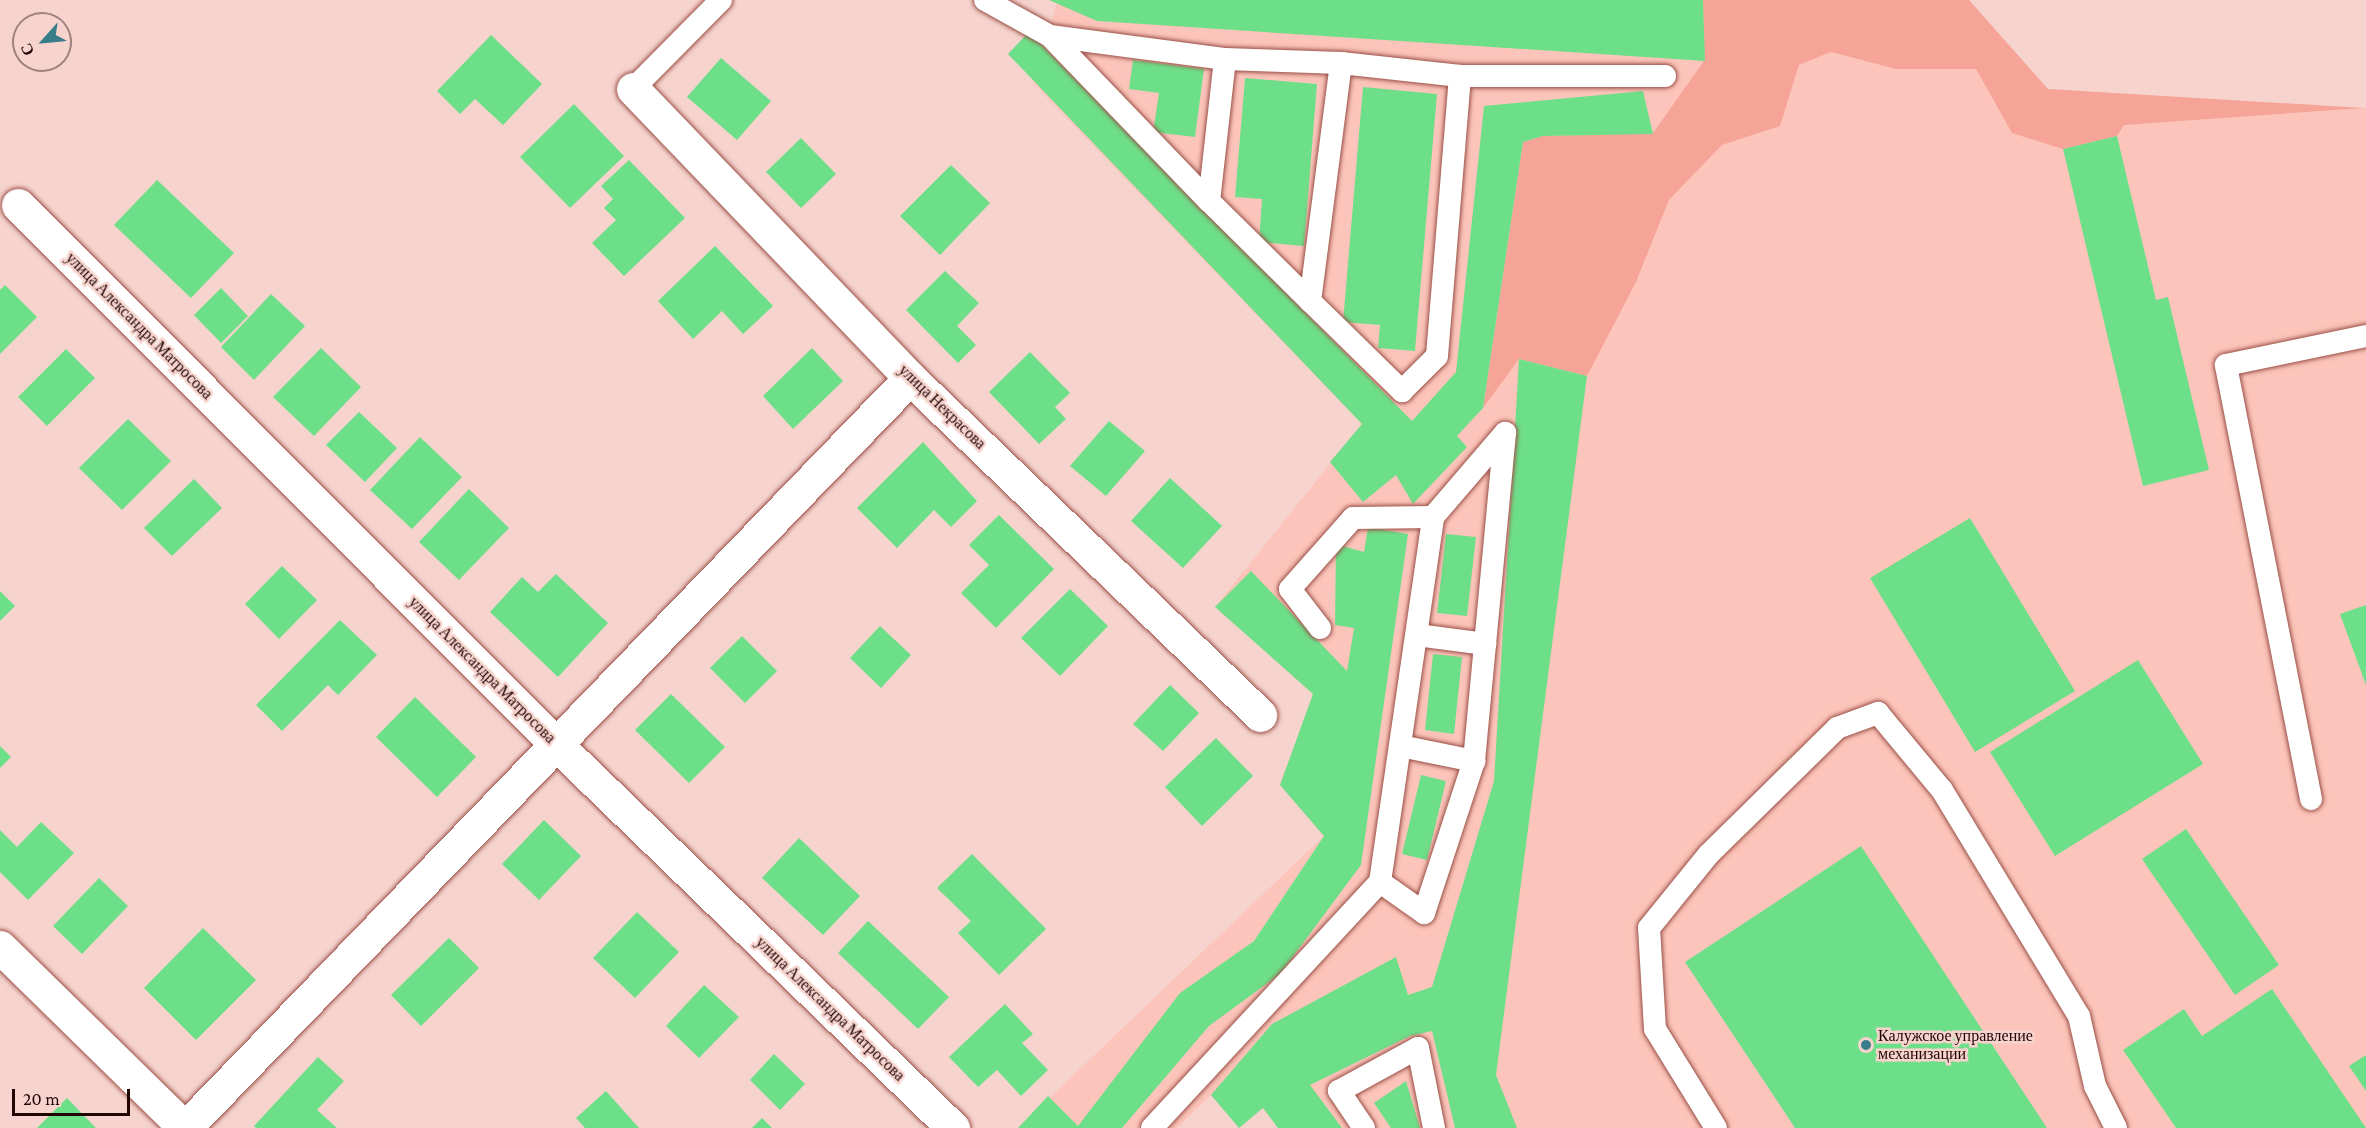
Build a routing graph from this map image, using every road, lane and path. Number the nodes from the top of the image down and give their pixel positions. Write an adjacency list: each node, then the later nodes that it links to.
1 (721, 0): 8 (lane)
2 (985, 0): 3 (lane)
3 (1050, 36): 4 (lane); 9 (lane)
4 (1225, 59): 5 (lane); 9 (lane)
5 (1341, 63): 6 (lane); 11 (lane)
6 (1460, 76): 7 (lane); 11 (lane)
7 (1665, 76)
8 (633, 89): 13 (street, улица Некрасова)
9 (1209, 201): 11 (lane)
10 (18, 205): 19 (street, улица Александра Матросова)
11 (1310, 301)
12 (2366, 336): 22 (lane)
13 (910, 378): 18 (street, улица Некрасова); 19 (street)
14 (1433, 517): 15 (lane); 16 (lane); 17 (lane)
15 (1320, 627)
16 (1417, 635): 17 (lane); 20 (lane)
17 (1485, 644): 21 (lane)
18 (1260, 715)
19 (555, 743): 25 (street); 26 (street, улица Александра Матросова)
20 (1400, 746): 21 (lane); 23 (lane)
21 (1474, 761): 23 (lane)
22 (2311, 799)
23 (1380, 882): 27 (lane)
24 (0, 947): 25 (street)
25 (185, 1128)
26 (953, 1128)
27 (1152, 1128)
28 (1364, 1128): 29 (lane)
29 (1434, 1128)
30 (1716, 1128): 31 (lane)
31 (2116, 1128)

